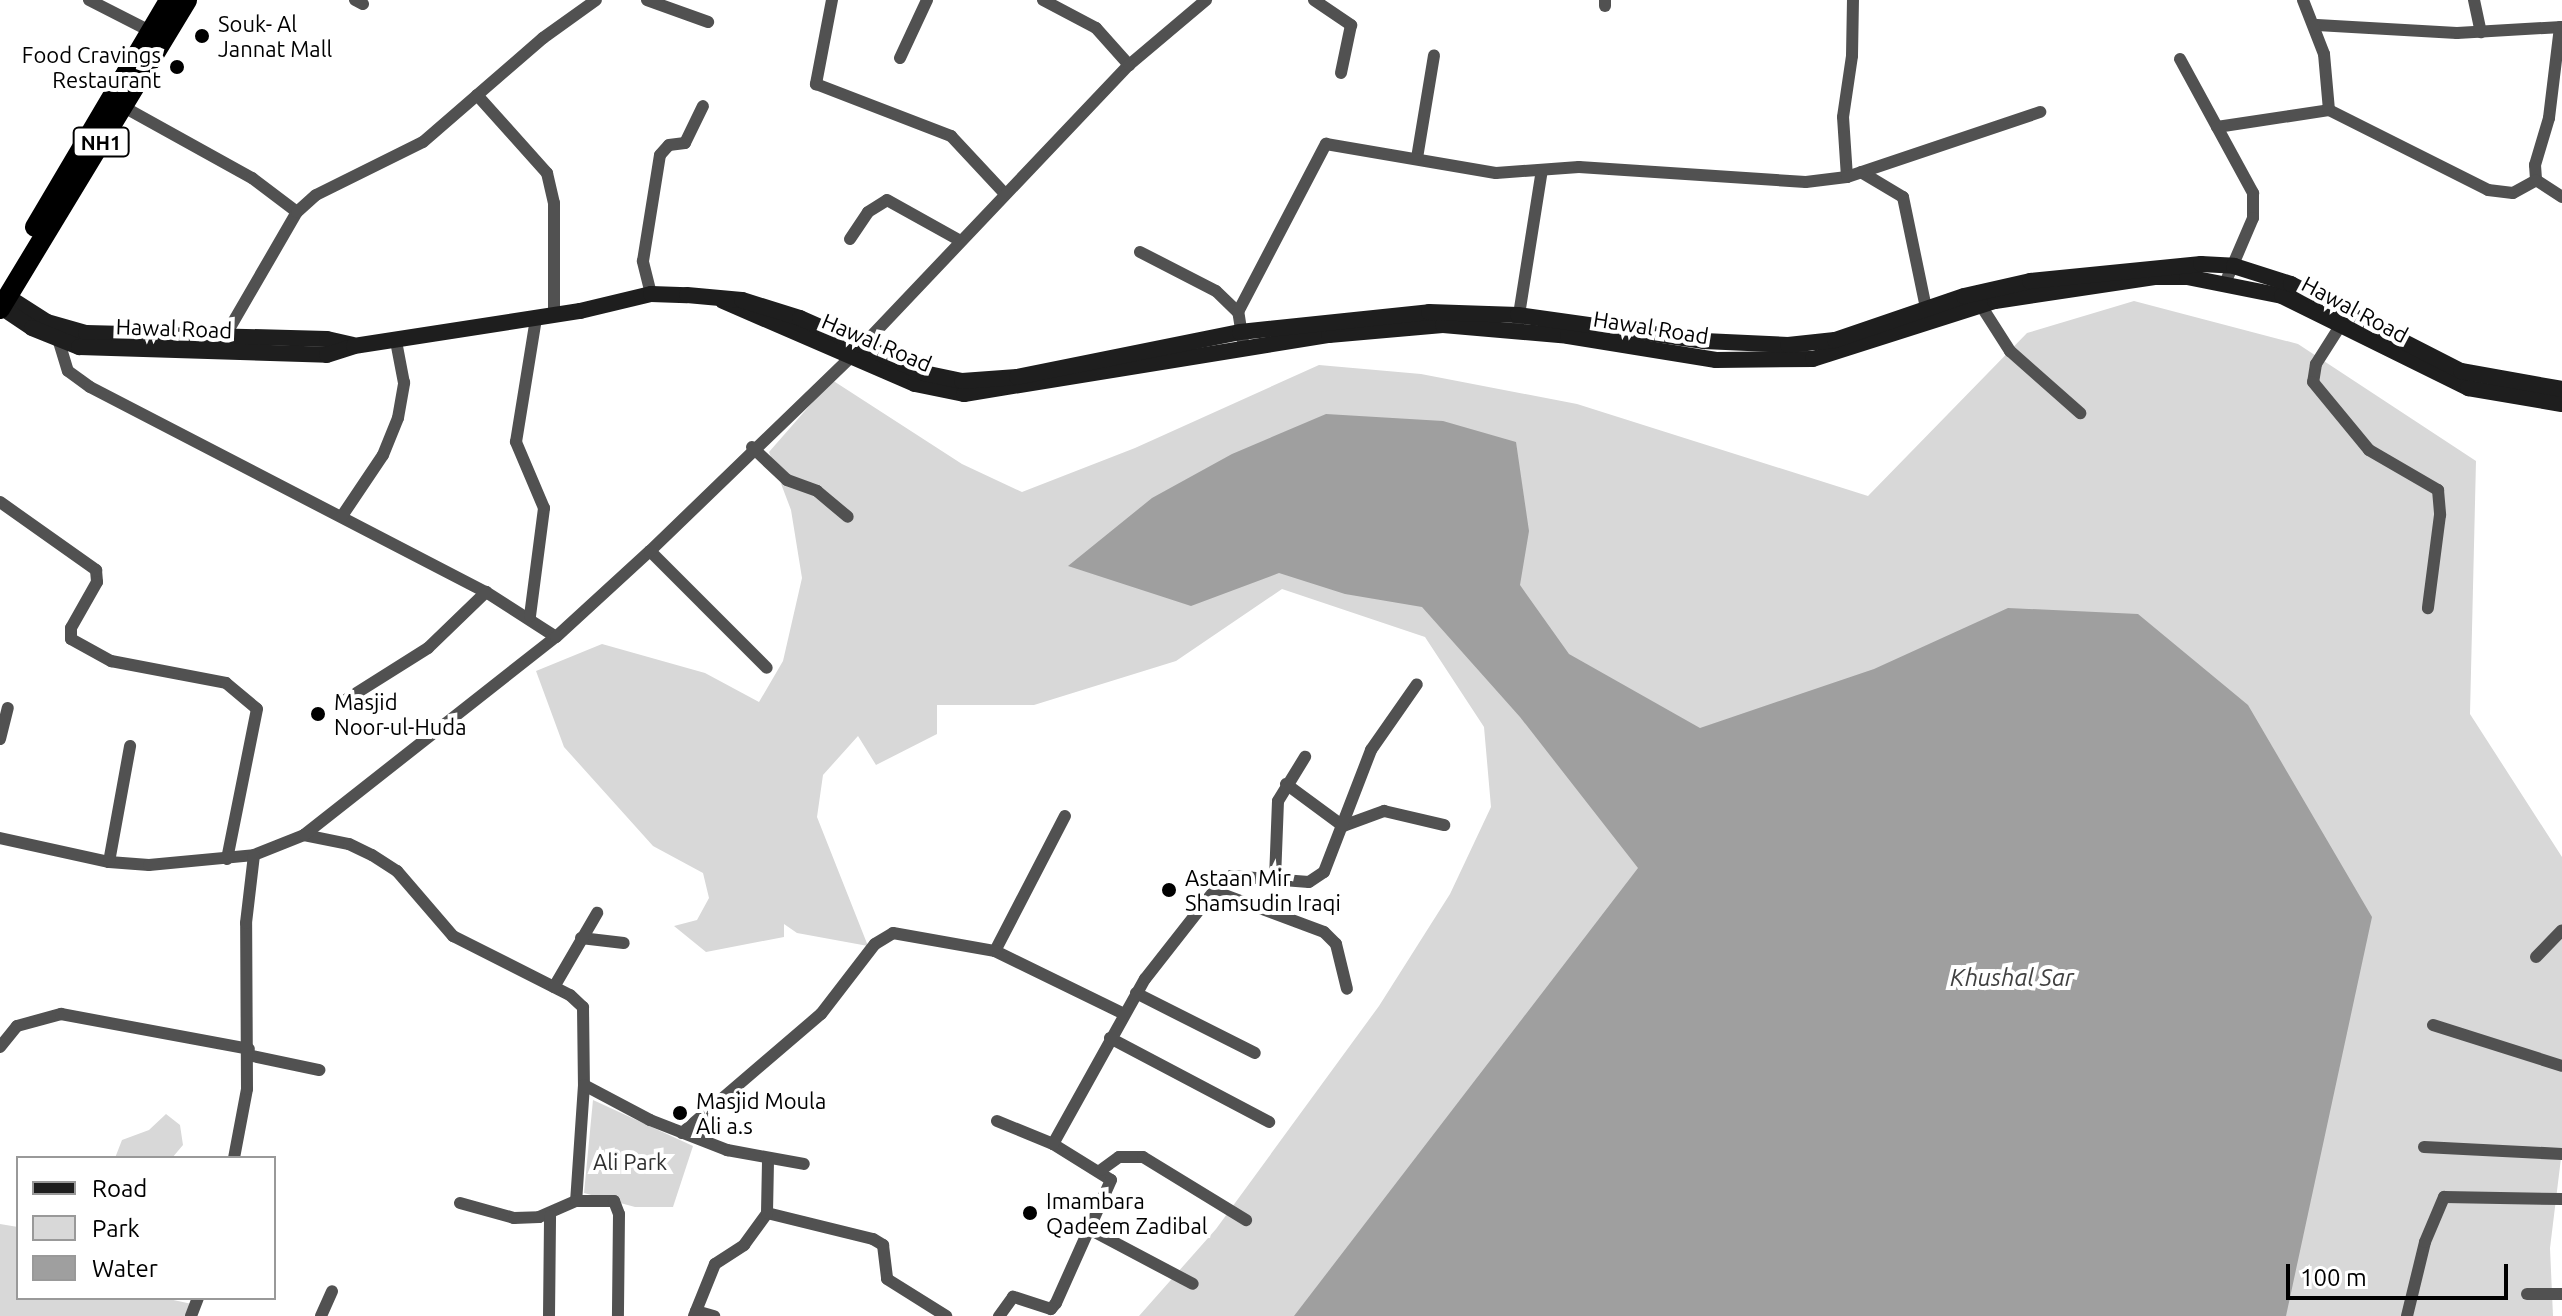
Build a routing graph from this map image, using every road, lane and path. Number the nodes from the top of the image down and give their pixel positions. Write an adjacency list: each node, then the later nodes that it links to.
1 (89, 0): 18 (street)
2 (169, 0): 18 (highway, NH1)
3 (187, 0): 18 (highway, NH1)
4 (596, 0): 24 (street)
5 (647, 0): 14 (street)
6 (832, 0): 35 (street)
7 (927, 0): 20 (street)
8 (1043, 0): 22 (street)
9 (1206, 0): 22 (street)
10 (1314, 0): 23 (street)
11 (1853, 0): 33 (street)
12 (2303, 0): 15 (street)
13 (2474, 0): 17 (street)
14 (708, 22)
15 (2317, 25): 17 (street); 27 (street)
16 (2561, 27): 17 (street); 34 (street)
17 (2481, 32)
18 (156, 34): 25 (highway, NH1); 43 (highway, NH1)
19 (1434, 55): 30 (street)
20 (900, 58)
21 (2180, 59): 29 (street)
22 (1129, 65): 35 (street)
23 (1341, 73)
24 (477, 95): 37 (street); 47 (street)
25 (122, 106): 37 (street); 43 (highway, NH1)
26 (703, 106): 42 (street)
27 (2329, 110): 29 (street); 34 (street)
28 (2040, 112): 32 (street)
29 (2217, 127): 41 (street)
30 (1417, 158): 31 (street); 46 (street)
31 (1542, 170): 33 (street); 49 (street)
32 (1861, 172): 33 (street); 45 (street)
33 (1847, 177)
34 (2536, 180): 36 (street)
35 (1005, 194): 39 (street)
36 (2562, 197)
37 (297, 212): 54 (street)
38 (850, 239): 39 (street)
39 (959, 240): 55 (street)
40 (1140, 252): 46 (street)
41 (2230, 273): 44 (main road, Hawal Road); 45 (main road, Hawal Road); 50 (main road, Hawal Road); 56 (main road, Hawal Road)
42 (651, 294): 47 (main road, Hawal Road); 55 (main road, Hawal Road)
43 (2, 300): 53 (main road, Hawal Road); 54 (main road, Hawal Road)
44 (1980, 304): 45 (main road, Hawal Road); 58 (street)
45 (1934, 309): 49 (main road, Hawal Road)
46 (1238, 312): 51 (street)
47 (554, 315): 48 (main road, Hawal Road)
48 (536, 318): 52 (main road, Hawal Road); 66 (street)
49 (1518, 323): 51 (main road, Hawal Road)
50 (2342, 323): 57 (main road, Hawal Road); 65 (street)
51 (1242, 340): 55 (main road, Hawal Road)
52 (396, 341): 54 (main road, Hawal Road); 61 (street)
53 (59, 342): 54 (main road, Hawal Road); 61 (street)
54 (220, 345)
55 (857, 350): 59 (street)
56 (2562, 389)
57 (2562, 404)
58 (2080, 413)
59 (752, 447): 62 (street); 63 (street)
60 (0, 502): 82 (street)
61 (342, 516): 64 (street)
62 (848, 517)
63 (650, 551): 67 (street); 68 (street)
64 (486, 592): 66 (street); 70 (street)
65 (2428, 608)
66 (530, 616): 67 (street)
67 (556, 637): 79 (street)
68 (767, 668)
69 (1417, 684): 78 (street)
70 (347, 699)
71 (8, 708): 72 (street)
72 (0, 739)
73 (130, 746): 83 (street)
74 (1305, 757): 75 (street)
75 (1286, 784): 78 (street); 84 (street)
76 (1065, 816): 90 (street)
77 (1444, 825): 78 (street)
78 (1343, 826): 84 (street)
79 (304, 835): 81 (street); 92 (street)
80 (0, 838): 83 (street)
81 (254, 855): 82 (street); 99 (street)
82 (227, 859): 83 (street)
83 (109, 862)
84 (1275, 879): 85 (street)
85 (1214, 891): 93 (street); 94 (street)
86 (597, 913): 88 (street)
87 (2562, 930): 91 (street)
88 (581, 938): 89 (street); 92 (street)
89 (624, 943)
90 (995, 951): 95 (street); 106 (street)
91 (2536, 957)
92 (554, 987): 103 (street)
93 (1347, 989)
94 (1136, 993): 95 (street); 100 (street)
95 (1124, 1014): 97 (street)
96 (2433, 1025): 101 (street)
97 (1110, 1038): 105 (street); 107 (street)
98 (0, 1047): 99 (street)
99 (249, 1052): 102 (street); 110 (street)
100 (1255, 1053)
101 (2562, 1066)
102 (319, 1070)
103 (584, 1085): 106 (street); 115 (street)
104 (997, 1121): 107 (street)
105 (1269, 1122)
106 (682, 1133): 111 (street)
107 (1053, 1144): 113 (street)
108 (2424, 1147): 109 (street)
109 (2562, 1154)
110 (234, 1156)
111 (768, 1159): 112 (street); 117 (street)
112 (804, 1164)
113 (1101, 1170): 119 (street); 120 (street)
114 (2562, 1199): 132 (street)
115 (576, 1201): 118 (street); 128 (street)
116 (460, 1203): 118 (street)
117 (767, 1213): 125 (street); 130 (street)
118 (550, 1216): 127 (street)
119 (1246, 1220)
120 (1091, 1230): 121 (street); 131 (street)
121 (1193, 1284)
122 (332, 1291): 126 (street)
123 (2527, 1294): 124 (street)
124 (2562, 1294)
125 (695, 1313): 129 (street)
126 (321, 1316)
127 (549, 1316)
128 (618, 1316)
129 (714, 1316)
130 (946, 1316)
131 (999, 1316)
132 (2407, 1316)

